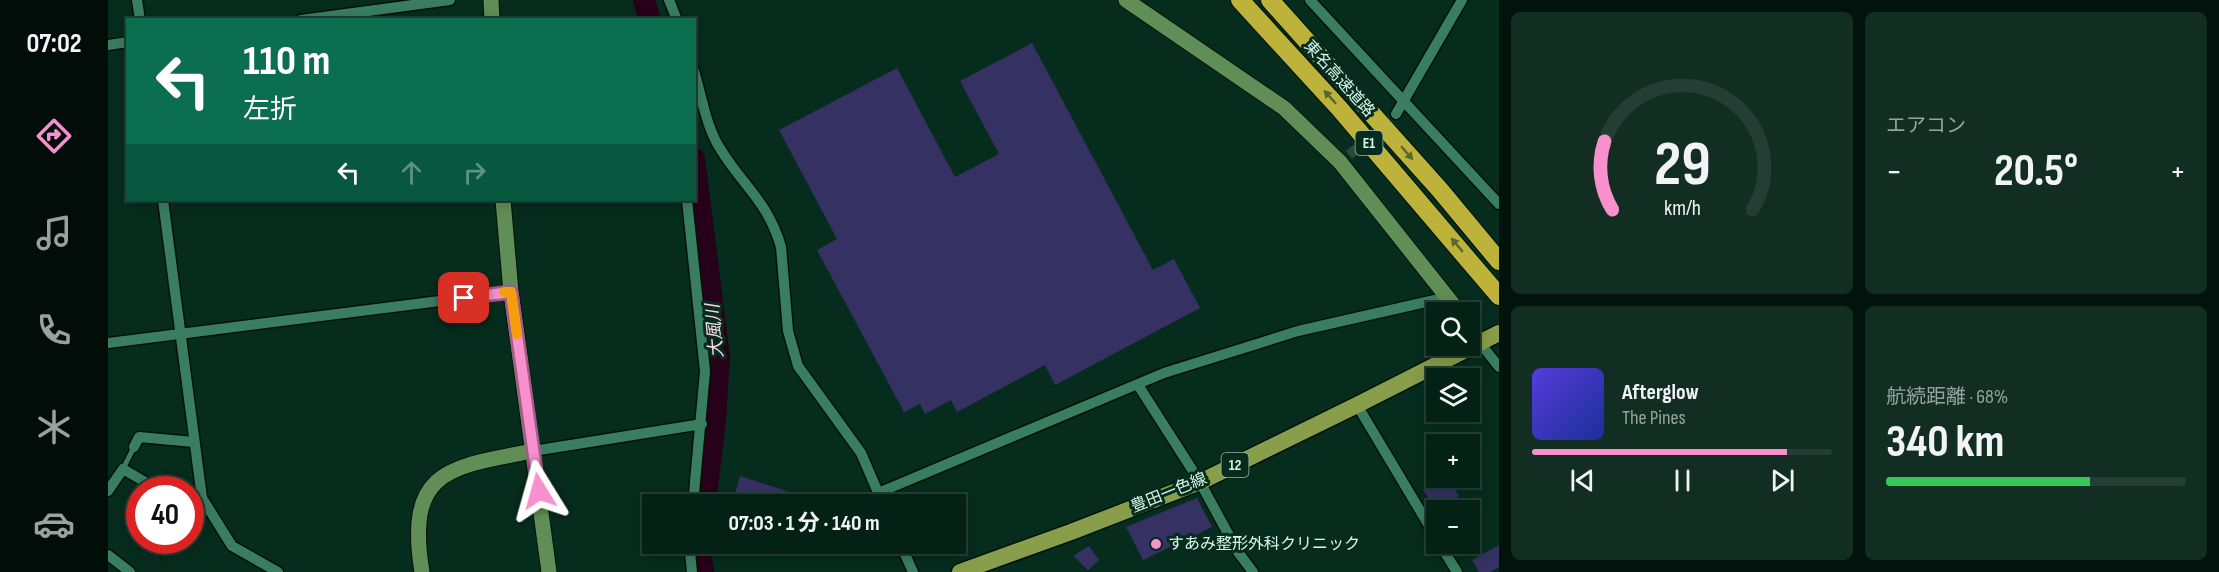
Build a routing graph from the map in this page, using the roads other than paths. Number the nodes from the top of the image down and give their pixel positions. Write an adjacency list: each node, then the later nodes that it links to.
1 (137, 0): 10 (street)
2 (450, 0): 11 (street)
3 (492, 0): 12 (street)
4 (669, 0): 13 (street)
5 (1126, 0): 26 (street)
6 (1240, 0): 25 (highway, 東名高速道路 / E1, one-way to 6)
7 (1270, 0): 23 (highway, 東名高速道路 / E1, one-way to 23)
8 (1310, 0): 17 (street)
9 (1462, 0): 17 (street)
10 (140, 18)
11 (316, 18)
12 (492, 18)
13 (676, 18)
14 (126, 42): 15 (street)
15 (108, 45)
16 (696, 78): 44 (street)
17 (1405, 102): 18 (street); 22 (street)
18 (1396, 114)
19 (163, 201): 29 (street)
20 (502, 201): 24 (street)
21 (687, 201): 36 (street)
22 (1499, 204)
23 (1499, 261)
24 (511, 292): 29 (street); 39 (street)
25 (1497, 293)
26 (1448, 297): 27 (street); 34 (street)
27 (1452, 302)
28 (1499, 333): 31 (main road, 豊田一色線 / 12)
29 (179, 334): 30 (street); 37 (street)
30 (108, 343)
31 (1480, 343): 33 (street)
32 (1454, 356): 35 (main road, 豊田一色線 / 12)
33 (1499, 367)
34 (1138, 385): 42 (street); 44 (street)
35 (1357, 405): 42 (main road, 豊田一色線 / 12); 46 (street)
36 (702, 424): 39 (street); 45 (street)
37 (194, 442): 38 (street); 53 (street)
38 (134, 447): 40 (lane)
39 (533, 451): 54 (street); 55 (street)
40 (123, 469): 41 (street); 43 (street)
41 (135, 476)
42 (1200, 482): 58 (main road, 豊田一色線 / 12); 59 (street)
43 (108, 491)
44 (878, 493)
45 (694, 494)
46 (1426, 521)
47 (690, 554): 56 (street)
48 (905, 554): 57 (street)
49 (1446, 554): 60 (street)
50 (108, 555): 51 (street)
51 (119, 568): 52 (street)
52 (130, 572)
53 (278, 572)
54 (422, 572)
55 (549, 572)
56 (692, 572)
57 (913, 572)
58 (960, 572)
59 (1253, 572)
60 (1457, 572)

